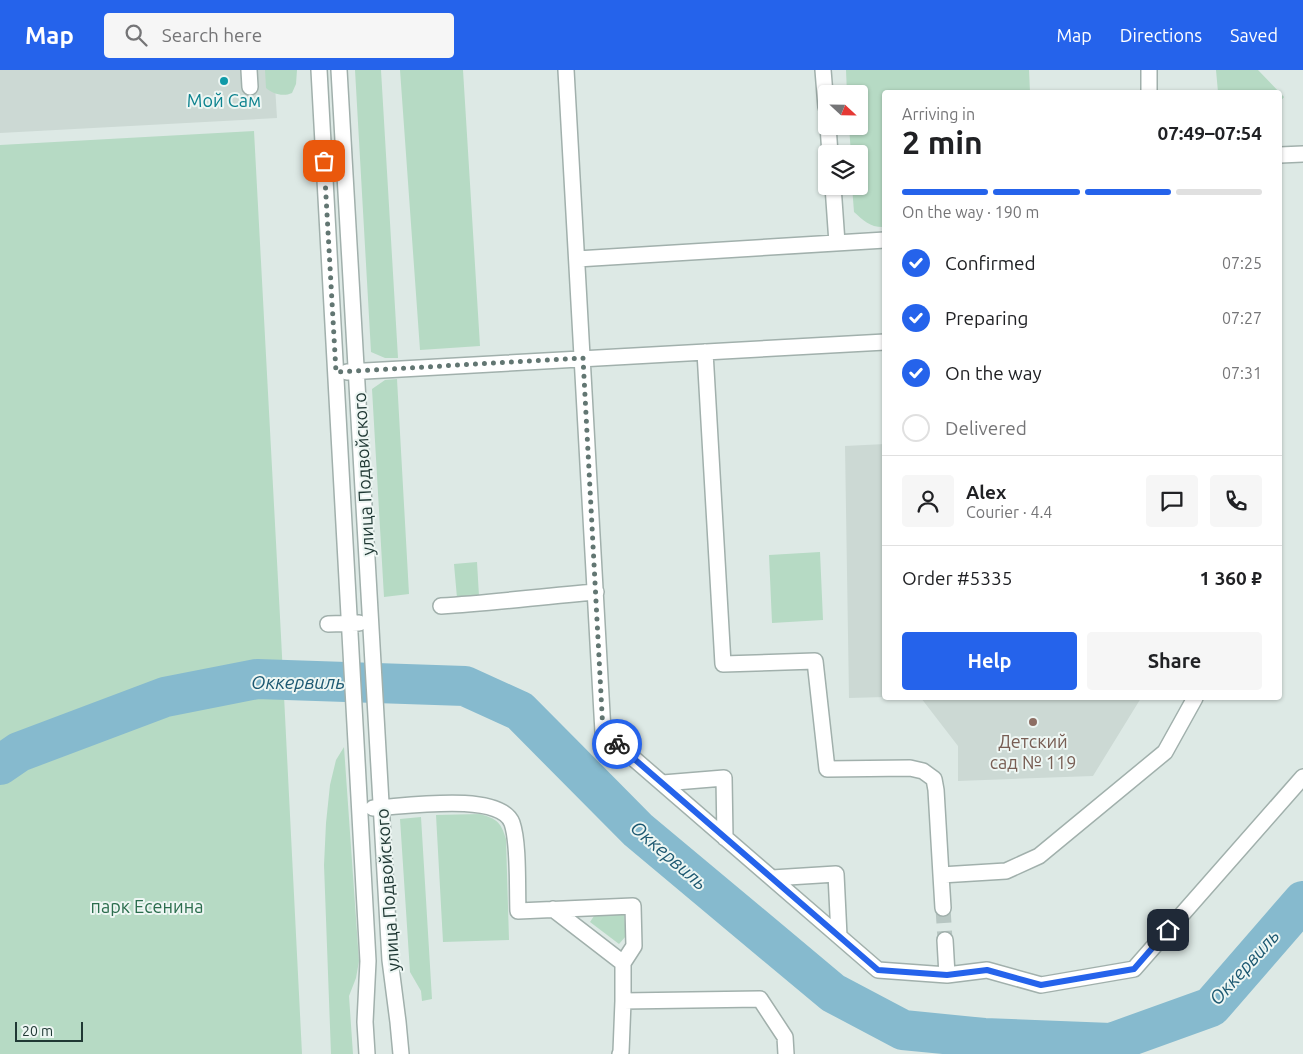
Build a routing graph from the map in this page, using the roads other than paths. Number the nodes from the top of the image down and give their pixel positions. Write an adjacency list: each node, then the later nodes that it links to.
1 (250, 70): 8 (street)
2 (318, 70): 11 (street, улица Подвойского)
3 (339, 70): 10 (street, улица Подвойского)
4 (566, 70): 17 (street)
5 (823, 70): 7 (street)
6 (1149, 70): 9 (street)
7 (824, 85)
8 (250, 87)
9 (1149, 90)
10 (341, 102): 11 (street); 21 (street, улица Подвойского)
11 (320, 103): 22 (street, улица Подвойского)
12 (1303, 154): 13 (street)
13 (1282, 155)
14 (833, 195): 16 (street)
15 (882, 240): 16 (street)
16 (837, 243): 17 (street)
17 (577, 259): 20 (street)
18 (882, 342): 19 (street)
19 (705, 352): 20 (street); 34 (street)
20 (583, 358): 21 (street); 23 (street)
21 (357, 371): 22 (street); 25 (street, улица Подвойского)
22 (336, 372): 27 (street, улица Подвойского)
23 (596, 592): 24 (street); 30 (street)
24 (441, 606)
25 (371, 622): 27 (street); 31 (street, улица Подвойского)
26 (328, 624): 27 (street)
27 (350, 630): 32 (street, улица Подвойского)
28 (1194, 700): 34 (street)
29 (1303, 777): 41 (street)
30 (663, 783): 33 (street); 33 (street)
31 (382, 807): 32 (street); 37 (street); 44 (street, улица Подвойского)
32 (360, 808): 43 (street, улица Подвойского)
33 (725, 838): 35 (street)
34 (941, 875): 36 (street)
35 (772, 878): 38 (street); 38 (street)
36 (943, 908)
37 (553, 909): 40 (street); 40 (street)
38 (839, 936): 41 (street)
39 (945, 940): 41 (street)
40 (622, 963): 42 (street)
41 (947, 975)
42 (623, 1001): 45 (street); 46 (street)
43 (366, 1054)
44 (400, 1054)
45 (620, 1054)
46 (786, 1054)

